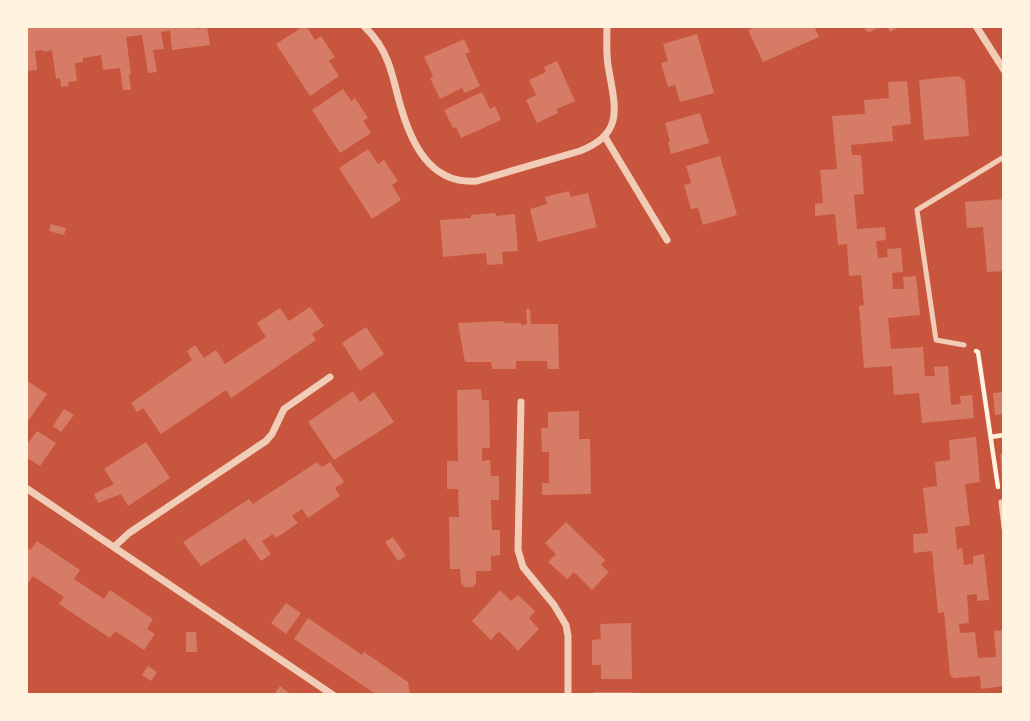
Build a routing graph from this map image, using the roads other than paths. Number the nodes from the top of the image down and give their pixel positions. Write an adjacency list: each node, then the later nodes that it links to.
1 (364, 26): 5 (street)
2 (607, 26): 5 (street)
3 (976, 26): 4 (street)
4 (1004, 70)
5 (604, 137): 7 (street)
6 (1004, 158): 8 (lane)
7 (667, 240)
8 (964, 345)
9 (330, 377): 14 (street)
10 (521, 401): 16 (street)
11 (26, 488): 14 (street)
12 (1001, 502): 13 (lane)
13 (1004, 528)
14 (114, 547): 15 (street)
15 (333, 695)
16 (568, 695)

